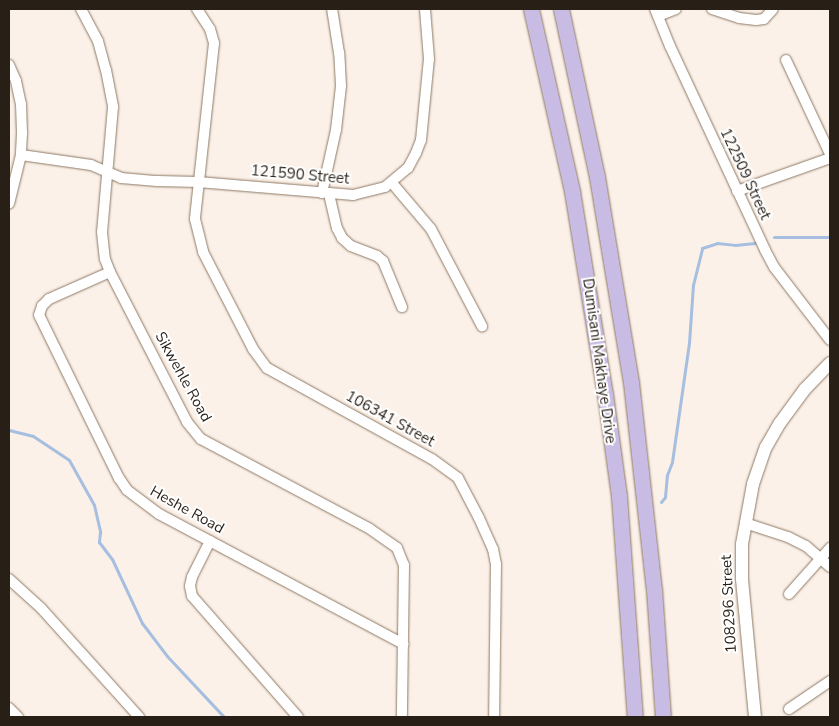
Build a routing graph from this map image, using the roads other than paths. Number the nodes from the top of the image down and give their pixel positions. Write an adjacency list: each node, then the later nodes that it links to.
1 (81, 9): 16 (street, Sikwehle Road)
2 (197, 9): 17 (street, 106341 Street)
3 (332, 9): 20 (street)
4 (425, 9): 18 (street, 121590 Street)
5 (531, 9): 43 (main road, Dumisani Makhaye Drive)
6 (561, 9): 44 (main road, Dumisani Makhaye Drive)
7 (676, 9): 10 (street)
8 (712, 9): 9 (street)
9 (773, 9)
10 (656, 12): 19 (street, 122509 Street)
11 (786, 60): 13 (street)
12 (9, 65): 14 (street)
13 (830, 154)
14 (21, 155): 16 (street); 21 (street)
15 (830, 158): 19 (street)
16 (106, 173): 17 (street); 22 (street, Sikwehle Road)
17 (198, 182): 20 (street, 121590 Street); 42 (street, 106341 Street)
18 (392, 182): 20 (street, 121590 Street); 24 (street)
19 (737, 191): 25 (street, 122509 Street)
20 (325, 194): 23 (street)
21 (9, 204)
22 (110, 272): 28 (street, Heshe Road); 34 (street, Sikwehle Road)
23 (402, 307)
24 (482, 326)
25 (830, 340)
26 (830, 363): 27 (street, 108296 Street)
27 (746, 523): 30 (street); 45 (street, 108296 Street)
28 (210, 541): 34 (street, Heshe Road); 40 (street)
29 (830, 548): 30 (street)
30 (823, 559): 31 (street); 33 (street)
31 (830, 567)
32 (9, 579): 39 (street)
33 (789, 594)
34 (404, 644): 41 (street, Sikwehle Road)
35 (830, 681): 37 (street)
36 (9, 708): 38 (street)
37 (789, 709)
38 (18, 717)
39 (139, 717)
40 (298, 717)
41 (402, 717)
42 (494, 717)
43 (635, 717)
44 (663, 717)
45 (755, 717)

